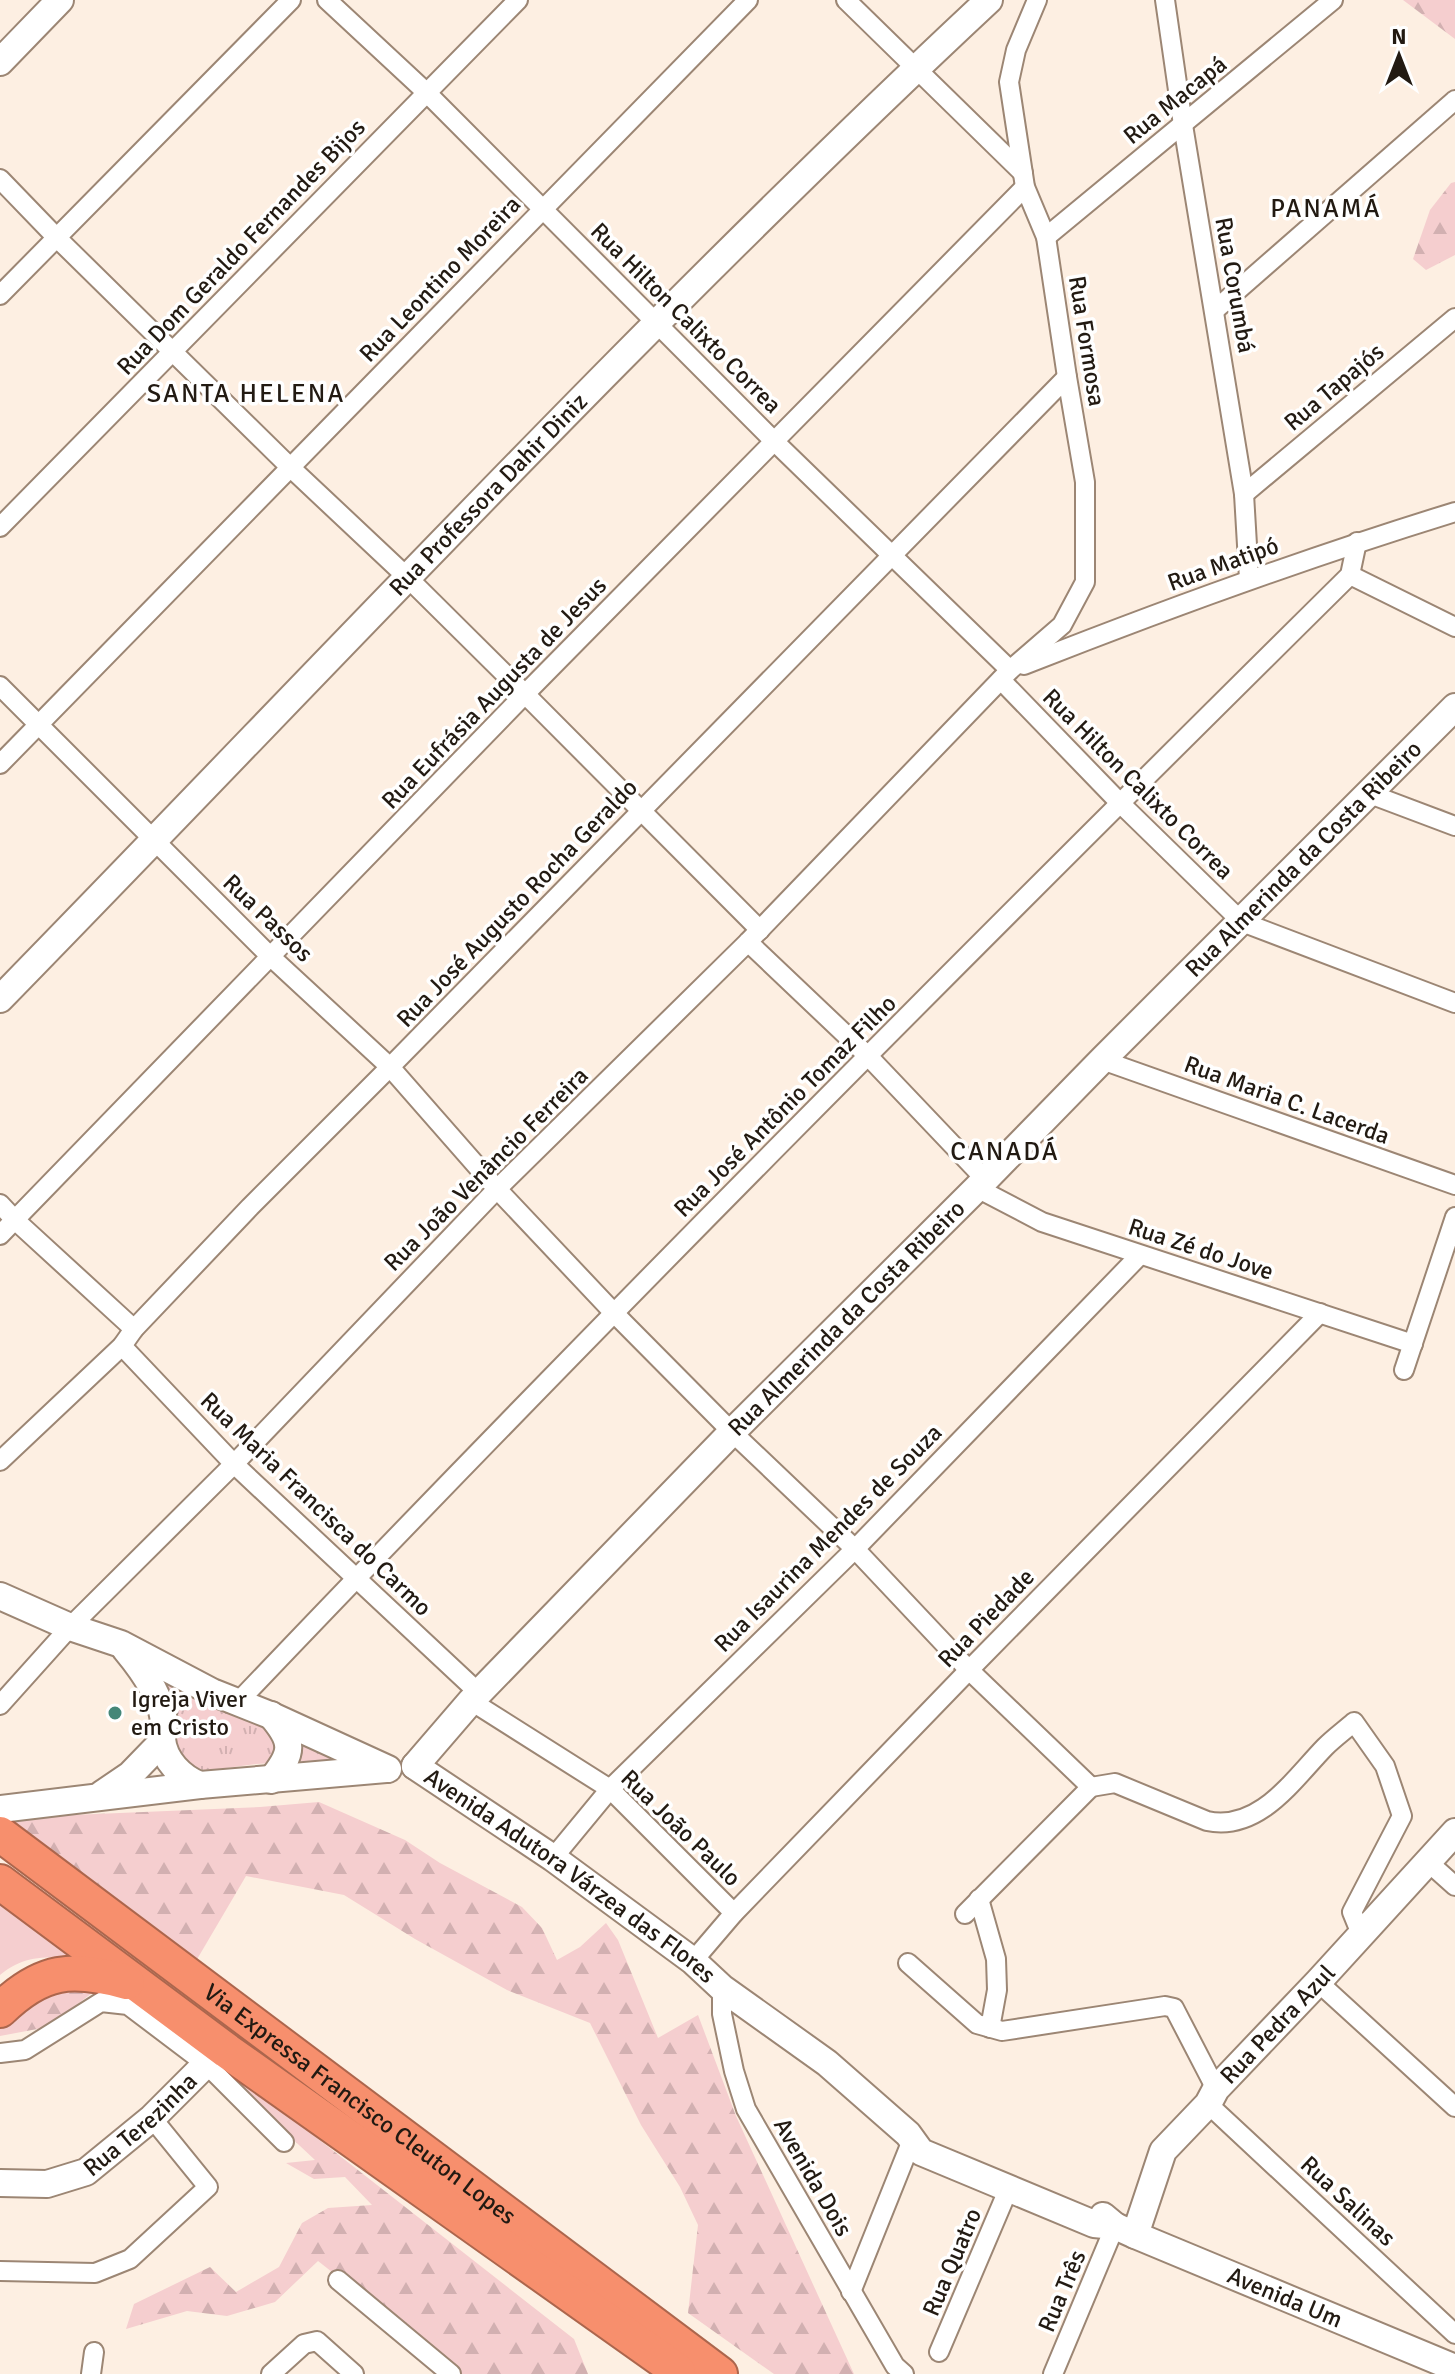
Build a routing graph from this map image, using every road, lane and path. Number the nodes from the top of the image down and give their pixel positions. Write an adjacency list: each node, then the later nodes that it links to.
1 (60, 0): 11 (street)
2 (291, 0): 20 (street)
3 (327, 0): 13 (street, Rua Hilton Calixto Correa)
4 (518, 0): 13 (street, Rua Dom Geraldo Fernandes Bijos)
5 (748, 0): 18 (street, Rua Leontino Moreira)
6 (846, 0): 12 (street)
7 (989, 0): 12 (street, Rua Professora Dahir Diniz)
8 (1037, 0): 17 (street, Rua Formosa)
9 (1165, 0): 15 (street, Rua Corumbá)
10 (1333, 0): 15 (street, Rua Macapá)
11 (0, 62)
12 (916, 68): 17 (street); 24 (street, Rua Professora Dahir Diniz)
13 (426, 92): 18 (street, Rua Hilton Calixto Correa); 25 (street, Rua Dom Geraldo Fernandes Bijos)
14 (1455, 100): 22 (street)
15 (1183, 125): 19 (street, Rua Macapá); 22 (street, Rua Corumbá)
16 (0, 179): 20 (street, Rua Zé do Jove)
17 (1024, 180): 19 (street, Rua Formosa); 27 (street, Rua Eufrásia Augusta de Jesus)
18 (543, 207): 24 (street, Rua Hilton Calixto Correa); 28 (street, Rua Leontino Moreira)
19 (1046, 237): 26 (street, Rua Formosa)
20 (57, 238): 21 (street); 25 (street, Rua Zé do Jove)
21 (0, 295)
22 (1215, 310): 29 (street, Rua Corumbá)
23 (1455, 318): 29 (street, Rua Tapajós)
24 (657, 324): 27 (street, Rua Hilton Calixto Correa); 35 (street, Rua Professora Dahir Diniz)
25 (174, 351): 28 (street, Rua Zé do Jove); 31 (street, Rua Dom Geraldo Fernandes Bijos)
26 (1067, 377): 33 (street, Rua José Augusto Rocha Geraldo); 38 (street, Rua Formosa)
27 (775, 442): 33 (street, Rua Hilton Calixto Correa); 40 (street, Rua Eufrásia Augusta de Jesus)
28 (291, 468): 35 (street, Rua Zé do Jove); 42 (street, Rua Leontino Moreira)
29 (1244, 494): 36 (street, Rua Corumbá)
30 (1455, 512): 32 (street, Rua Matipó)
31 (0, 527)
32 (1357, 542): 34 (street); 36 (street, Rua Matipó)
33 (892, 556): 38 (street, Rua Hilton Calixto Correa); 46 (street, Rua José Augusto Rocha Geraldo)
34 (1350, 575): 37 (street); 45 (street, Rua José Antônio Tomaz Filho)
35 (408, 578): 40 (street, Rua Zé do Jove); 48 (street, Rua Professora Dahir Diniz)
36 (1249, 579): 38 (street, Rua Matipó)
37 (1455, 627)
38 (1005, 675): 45 (street, Rua Hilton Calixto Correa); 50 (street, Rua João Venâncio Ferreira)
39 (0, 686): 42 (street, Rua Passos)
40 (525, 694): 46 (street, Rua Zé do Jove); 51 (street, Rua Eufrásia Augusta de Jesus)
41 (1455, 707): 44 (street, Rua Almerinda da Costa Ribeiro)
42 (38, 726): 43 (street, Rua Leontino Moreira); 48 (street, Rua Passos)
43 (0, 764)
44 (1370, 794): 47 (street); 49 (street, Rua Almerinda da Costa Ribeiro)
45 (1120, 803): 49 (street, Rua Hilton Calixto Correa); 54 (street, Rua José Antônio Tomaz Filho)
46 (641, 809): 50 (street, Rua Zé do Jove); 56 (street, Rua José Augusto Rocha Geraldo)
47 (1455, 826)
48 (155, 841): 51 (street, Rua Passos); 52 (street, Rua Professora Dahir Diniz)
49 (1242, 922): 53 (street); 55 (street, Rua Almerinda da Costa Ribeiro)
50 (754, 936): 54 (street, Rua Zé do Jove); 59 (street, Rua João Venâncio Ferreira)
51 (271, 957): 56 (street, Rua Passos); 62 (street, Rua Eufrásia Augusta de Jesus)
52 (0, 999)
53 (1455, 1003)
54 (868, 1056): 57 (street, Rua Zé do Jove); 65 (street, Rua José Antônio Tomaz Filho)
55 (1102, 1060): 57 (street, Rua Almerinda da Costa Ribeiro); 58 (street, Rua Maria C. Lacerda)
56 (390, 1067): 59 (street, Rua Passos); 67 (street, Rua José Augusto Rocha Geraldo)
57 (981, 1184): 64 (street, Rua Zé do Jove); 71 (street, Rua Almerinda da Costa Ribeiro)
58 (1455, 1185)
59 (497, 1189): 65 (street, Rua Passos); 73 (street, Rua João Venâncio Ferreira)
60 (0, 1204): 62 (street)
61 (1455, 1217): 68 (street)
62 (15, 1220): 63 (street, Rua Eufrásia Augusta de Jesus); 67 (street)
63 (0, 1235)
64 (1140, 1255): 66 (street, Rua Zé do Jove); 74 (street, Rua Isaurina Mendes de Souza)
65 (614, 1313): 71 (street, Rua Passos); 75 (street, Rua José Antônio Tomaz Filho)
66 (1320, 1313): 68 (street, Rua Zé do Jove); 79 (street, Rua Piedade)
67 (134, 1329): 69 (street, Rua José Augusto Rocha Geraldo)
68 (1413, 1344): 70 (street)
69 (122, 1346): 72 (street, Rua José Augusto Rocha Geraldo); 73 (street, Rua Maria Francisca do Carmo)
70 (1404, 1370)
71 (732, 1432): 74 (street, Rua Passos); 81 (street, Rua Almerinda da Costa Ribeiro)
72 (0, 1461)
73 (234, 1464): 75 (street, Rua Maria Francisca do Carmo); 77 (street, Rua João Venâncio Ferreira)
74 (855, 1549): 79 (street, Rua Passos); 91 (street, Rua Isaurina Mendes de Souza)
75 (356, 1578): 81 (street, Rua Maria Francisca do Carmo); 82 (street, Rua José Antônio Tomaz Filho)
76 (0, 1596): 77 (street, Avenida Adutora Várzea das Flores)
77 (70, 1627): 78 (street, Avenida Adutora Várzea das Flores); 83 (street, Rua João Venâncio Ferreira)
78 (121, 1644): 80 (street, Avenida Adutora Várzea das Flores); 85 (street)
79 (969, 1670): 90 (street, Rua Passos); 101 (street, Rua Piedade)
80 (212, 1692): 82 (street, Avenida Adutora Várzea das Flores); 85 (street)
81 (476, 1698): 86 (street, Rua Almerinda da Costa Ribeiro); 91 (street, Rua João Paulo)
82 (238, 1702): 84 (street, Avenida Adutora Várzea das Flores)
83 (0, 1705)
84 (270, 1715): 87 (street, Avenida Adutora Várzea das Flores); 88 (street)
85 (163, 1731): 89 (street); 92 (street)
86 (415, 1766): 87 (street); 96 (street, Avenida Adutora Várzea das Flores)
87 (388, 1769): 88 (street)
88 (271, 1780): 89 (street)
89 (200, 1785): 92 (street)
90 (1091, 1787): 100 (street); 103 (street)
91 (610, 1789): 96 (street, Rua Isaurina Mendes de Souza); 101 (street, Rua João Paulo)
92 (99, 1796): 93 (street)
93 (0, 1809)
94 (1455, 1832): 97 (street, Rua Pedra Azul)
95 (0, 1834): 133 (highway, Via Expressa Francisco Cleuton Lopes)
96 (553, 1858): 104 (street, Avenida Adutora Várzea das Flores)
97 (1427, 1861): 99 (street); 103 (street, Rua Pedra Azul)
98 (0, 1882): 107 (highway, Via Expressa Francisco Cleuton Lopes)
99 (1455, 1886)
100 (979, 1899): 102 (street); 110 (street)
101 (734, 1913): 104 (street, Rua Piedade)
102 (965, 1914)
103 (1361, 1934): 106 (street, Rua Pedra Azul)
104 (693, 1961): 108 (street, Avenida Adutora Várzea das Flores)
105 (908, 1963): 110 (street)
106 (1318, 1982): 113 (street, Rua Pedra Azul); 114 (street)
107 (143, 1987): 109 (highway); 112 (highway, Via Expressa Francisco Cleuton Lopes)
108 (722, 1988): 116 (street, Avenida Adutora Várzea das Flores); 123 (street, Avenida Dois)
109 (0, 2010)
110 (990, 2028): 113 (street, Rua Salinas)
111 (0, 2053): 112 (street)
112 (216, 2058): 115 (street, Rua Terezinha); 117 (street); 132 (highway, Via Expressa Francisco Cleuton Lopes)
113 (1212, 2096): 120 (street, Rua Pedra Azul); 124 (street, Rua Salinas)
114 (1455, 2107)
115 (152, 2118): 118 (street, Rua Terezinha); 121 (street)
116 (910, 2137): 119 (street); 120 (street); 123 (street)
117 (284, 2142)
118 (0, 2183)
119 (1008, 2190): 120 (street); 126 (street, Rua Quatro)
120 (1125, 2230): 127 (street, Avenida Um); 135 (street, Rua Três)
121 (0, 2271)
122 (338, 2280): 131 (street)
123 (851, 2292): 134 (street, Avenida Dois)
124 (1455, 2334)
125 (94, 2352): 128 (street)
126 (939, 2352)
127 (1455, 2368)
128 (91, 2374)
129 (271, 2374): 130 (street)
130 (354, 2374)
131 (451, 2374)
132 (682, 2374)
133 (720, 2374)
134 (904, 2374)
135 (1053, 2374)

